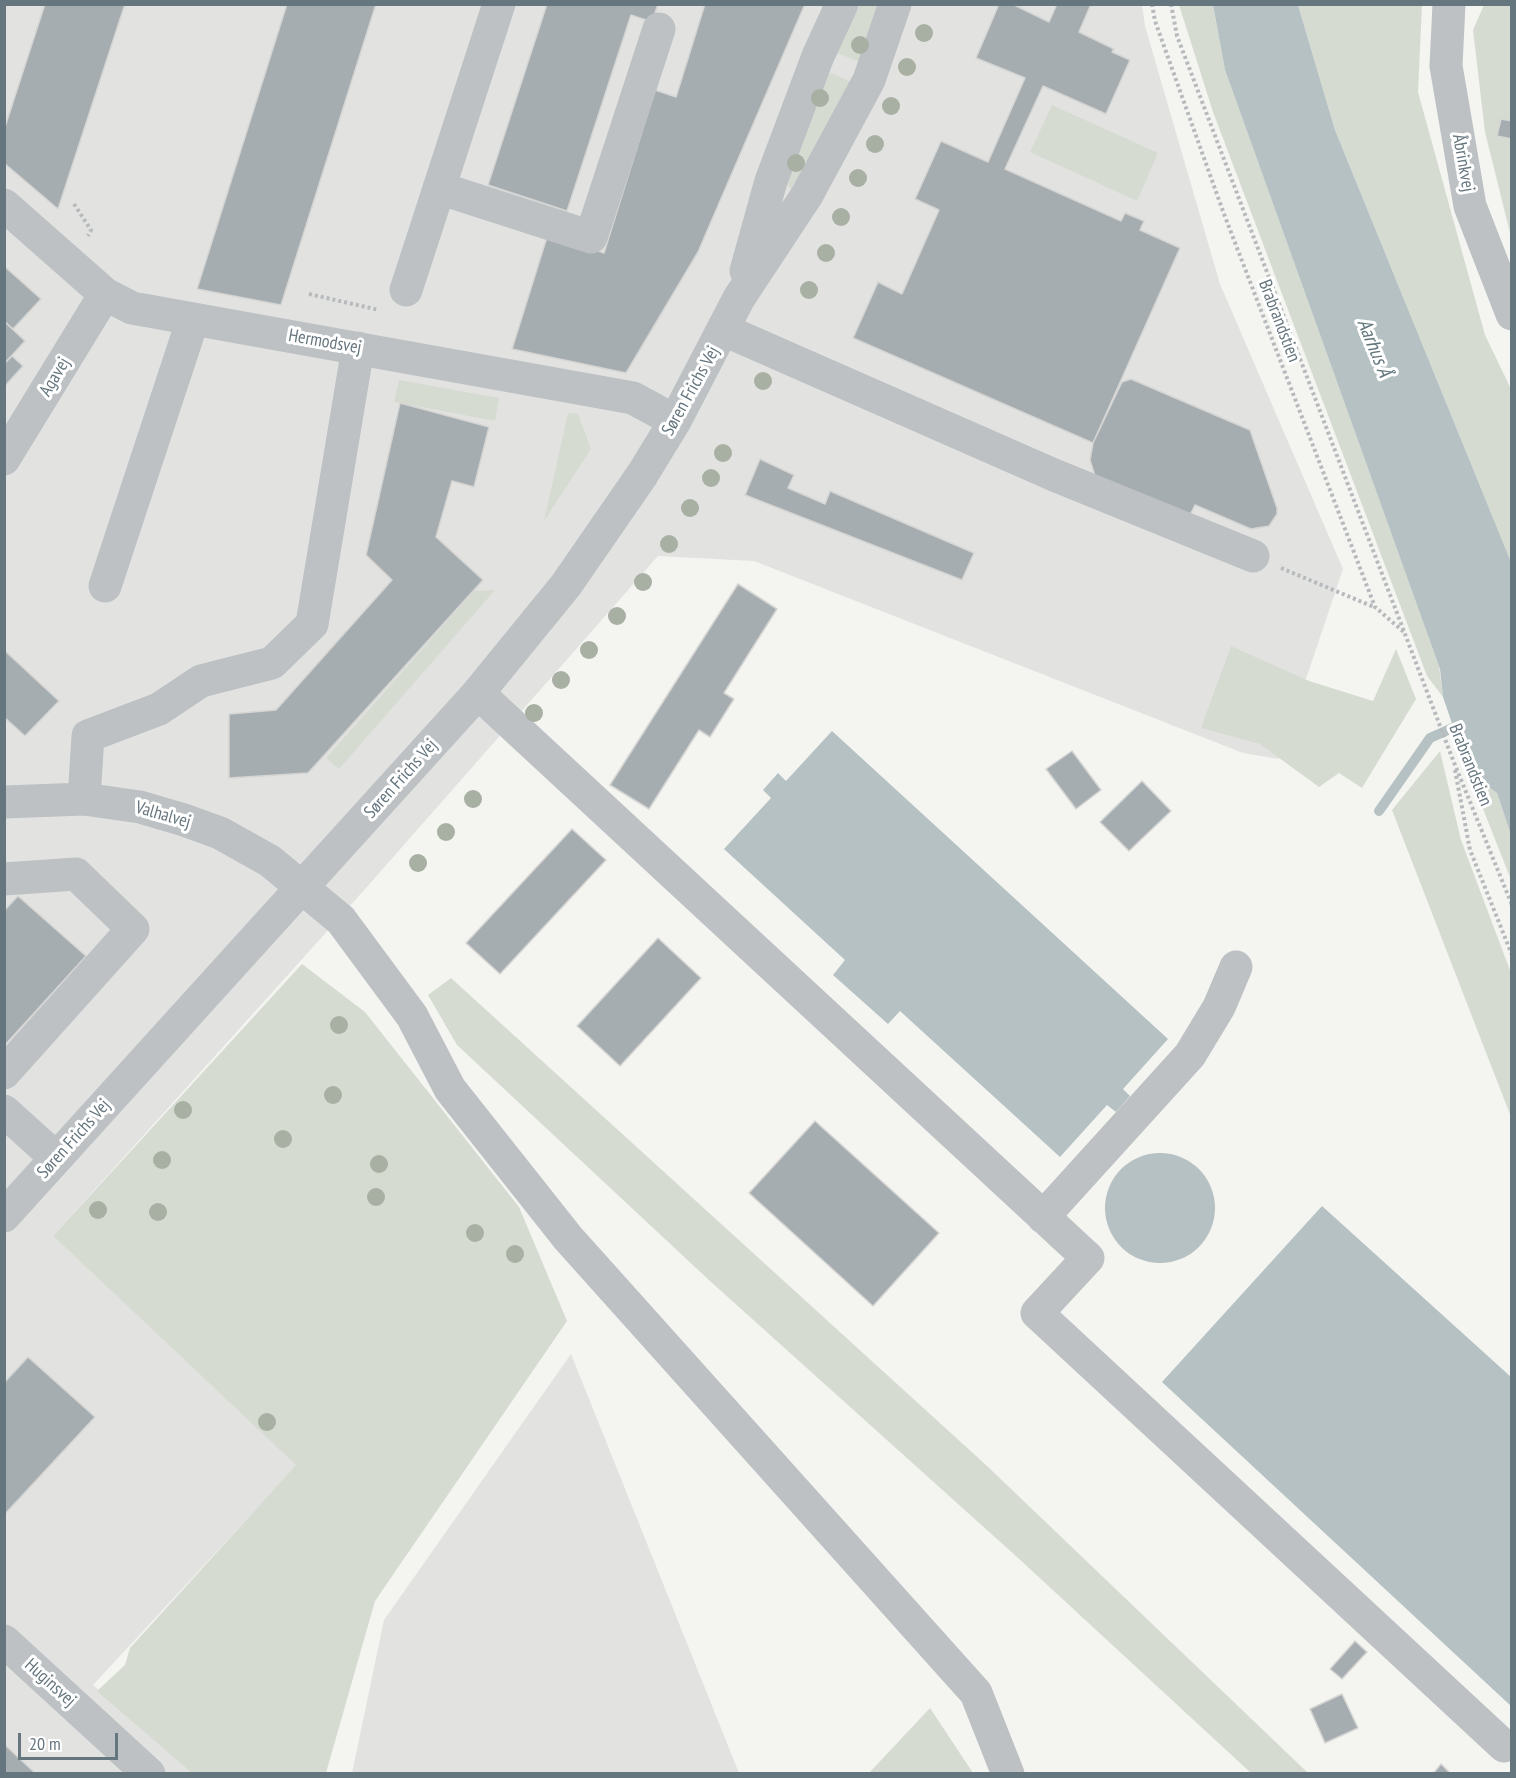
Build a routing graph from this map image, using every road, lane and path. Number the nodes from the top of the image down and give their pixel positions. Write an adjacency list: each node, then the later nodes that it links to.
1 (499, 4): 8 (street)
2 (842, 4): 13 (street, Søren Frichs Vej)
3 (895, 4): 13 (street, Søren Frichs Vej)
4 (1152, 4): 22 (path, Brabrandstien)
5 (1171, 4): 23 (path, Brabrandstien)
6 (1449, 4): 14 (street, Åbrinkvej)
7 (659, 29): 8 (street)
8 (439, 188): 10 (street)
9 (4, 206): 11 (street, Hermodsvej)
10 (406, 290): 12 (path)
11 (105, 294): 15 (street, Hermodsvej); 19 (street, Agavej)
12 (309, 294)
13 (739, 298): 16 (street, Søren Frichs Vej)
14 (1512, 314)
15 (193, 319): 17 (street, Hermodsvej); 21 (street)
16 (724, 330): 18 (street, Søren Frichs Vej); 20 (street)
17 (357, 348): 18 (street, Hermodsvej); 27 (street)
18 (675, 421): 24 (street, Søren Frichs Vej)
19 (4, 459)
20 (1253, 556): 22 (path)
21 (105, 586)
22 (1375, 607): 23 (path, Brabrandstien)
23 (1406, 633): 25 (path, Brabrandstien)
24 (478, 693): 29 (street, Søren Frichs Vej); 37 (street)
25 (1453, 760): 30 (path, Brabrandstien); 31 (path)
26 (5, 799): 27 (street, Valhalvej)
27 (84, 799): 29 (street, Valhalvej)
28 (4, 879): 33 (street)
29 (302, 889): 35 (street, Søren Frichs Vej); 41 (street, Valhalvej)
30 (1512, 905)
31 (1512, 955)
32 (1236, 967): 37 (street)
33 (4, 1073)
34 (4, 1111): 35 (street)
35 (56, 1158): 36 (street, Søren Frichs Vej)
36 (4, 1216)
37 (1043, 1217): 39 (street)
38 (4, 1641): 40 (street, Huginsvej)
39 (1503, 1746)
40 (149, 1773)
41 (1008, 1773)

